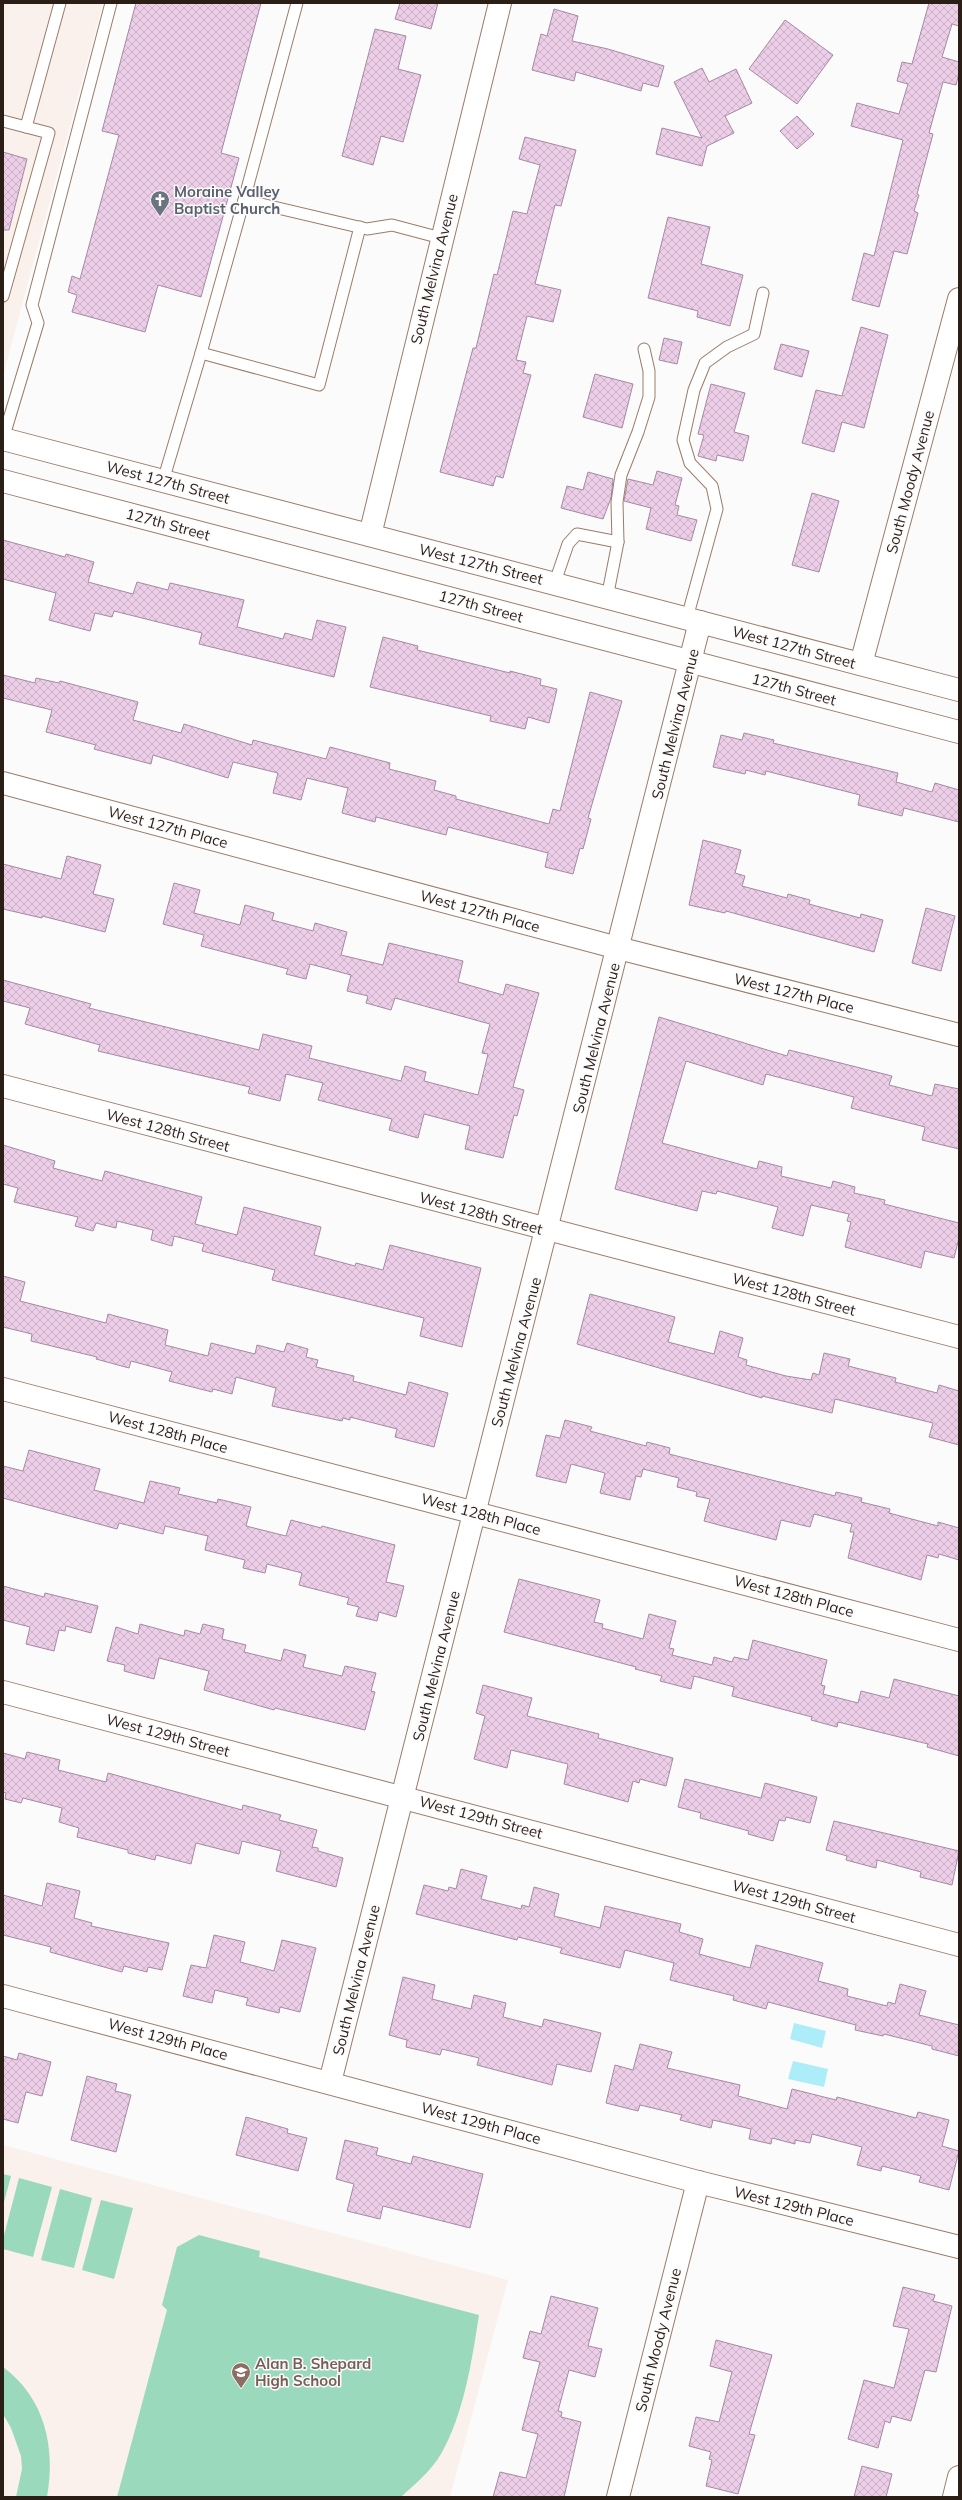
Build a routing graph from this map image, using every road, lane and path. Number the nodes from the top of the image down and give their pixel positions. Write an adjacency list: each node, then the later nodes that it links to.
1 (60, 3): 6 (lane)
2 (111, 3): 15 (lane)
3 (297, 3): 7 (lane)
4 (500, 3): 9 (street, South Melvina Avenue)
5 (3, 121): 6 (lane)
6 (26, 127): 11 (lane)
7 (244, 200): 8 (lane); 14 (lane)
8 (360, 227): 9 (lane); 14 (lane)
9 (441, 238): 18 (street, South Melvina Avenue)
10 (763, 293): 22 (lane)
11 (3, 296)
12 (959, 299): 24 (street, South Moody Avenue)
13 (644, 349): 19 (lane)
14 (201, 353): 17 (lane)
15 (3, 439): 17 (street, West 127th Street)
16 (3, 481): 23 (street, 127th Street)
17 (164, 481): 18 (street, West 127th Street)
18 (370, 535): 20 (street, West 127th Street)
19 (618, 542): 20 (lane); 21 (lane)
20 (554, 582): 21 (street, West 127th Street)
21 (607, 598): 22 (street, West 127th Street)
22 (694, 620): 23 (street, South Melvina Avenue); 24 (street, West 127th Street)
23 (690, 661): 26 (street, 127th Street); 28 (street, South Melvina Avenue)
24 (861, 664): 25 (street, West 127th Street)
25 (959, 690)
26 (959, 732)
27 (3, 783): 28 (street, West 127th Place)
28 (618, 948): 29 (street, West 127th Place); 31 (street, South Melvina Avenue)
29 (959, 1035)
30 (3, 1086): 31 (street, West 128th Street)
31 (548, 1230): 32 (street, West 128th Street); 34 (street, South Melvina Avenue)
32 (959, 1337)
33 (3, 1389): 34 (street, West 128th Place)
34 (474, 1512): 35 (street, West 128th Place); 37 (street, South Melvina Avenue)
35 (959, 1640)
36 (3, 1692): 37 (street, West 129th Street)
37 (403, 1796): 38 (street, West 129th Street); 40 (street, South Melvina Avenue)
38 (959, 1945)
39 (3, 1996): 40 (street, West 129th Place)
40 (330, 2082): 41 (street, West 129th Place)
41 (698, 2182): 42 (street, West 129th Place); 44 (street, South Moody Avenue)
42 (959, 2248)
43 (959, 2477): 45 (street)
44 (618, 2497)
45 (954, 2497)

